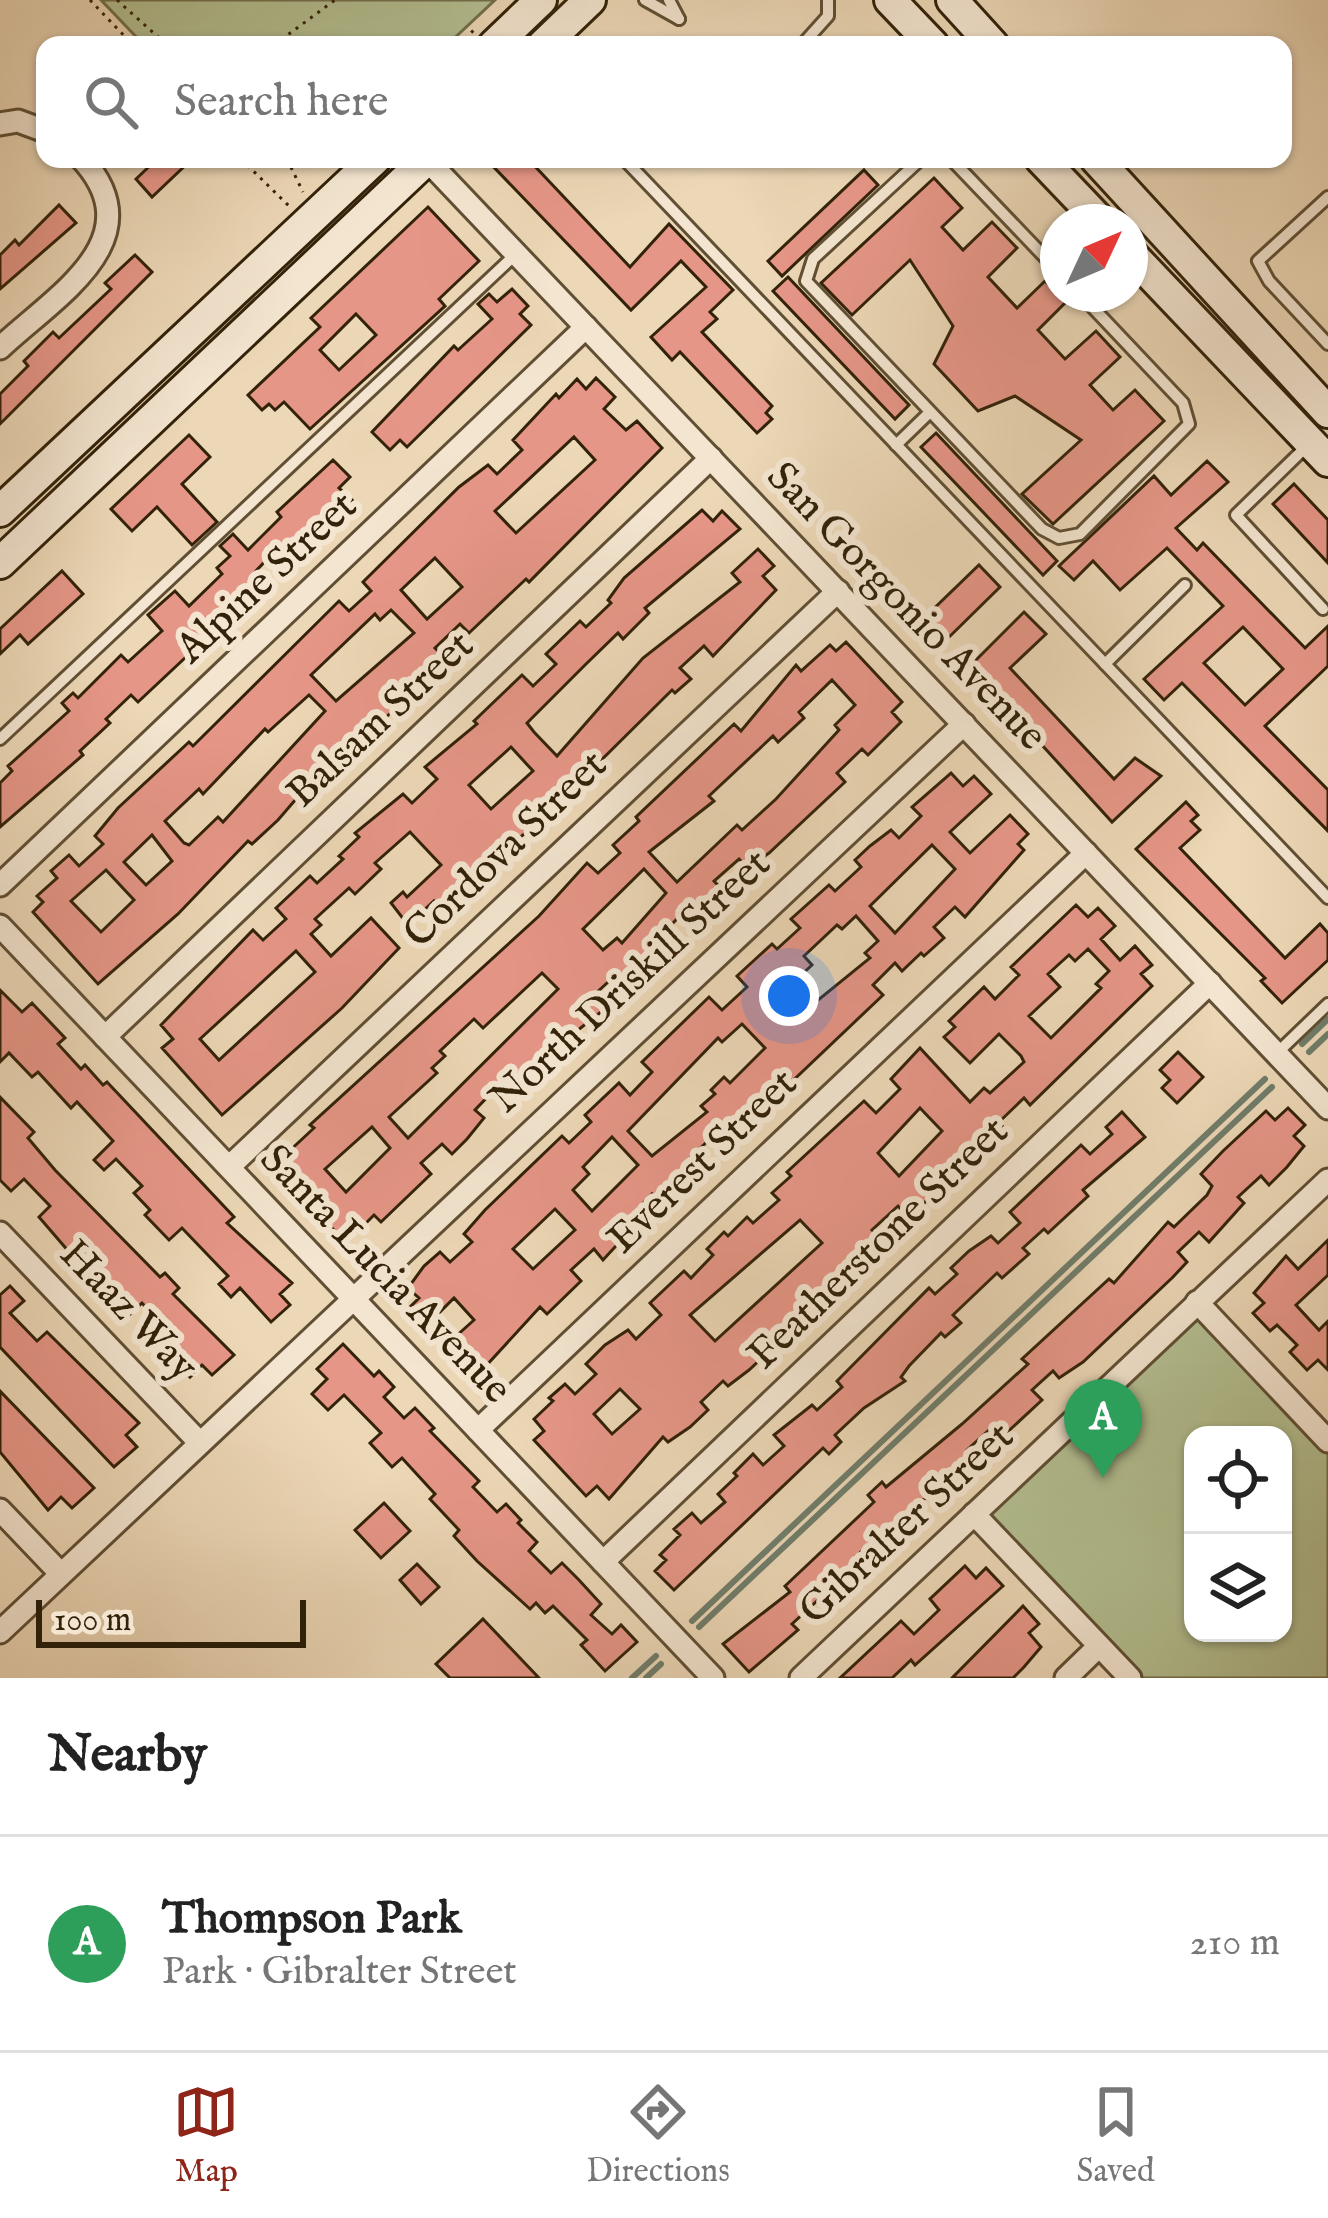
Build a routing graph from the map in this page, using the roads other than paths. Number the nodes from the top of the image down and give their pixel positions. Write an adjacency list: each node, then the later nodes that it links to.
1 (541, 0): 8 (main road)
2 (645, 0): 3 (lane)
3 (669, 0)
4 (828, 0): 10 (lane)
5 (890, 0): 11 (main road)
6 (952, 0): 12 (main road)
7 (590, 4): 9 (main road)
8 (503, 36)
9 (553, 36)
10 (810, 36)
11 (924, 36)
12 (985, 36)
13 (0, 124): 14 (street)
14 (36, 128)
15 (87, 168): 34 (street)
16 (365, 168): 40 (main road)
17 (417, 168): 41 (main road)
18 (436, 168): 28 (street, San Gorgonio Avenue)
19 (633, 168): 37 (lane)
20 (910, 168): 36 (lane)
21 (960, 168): 27 (lane)
22 (1050, 168): 25 (main road)
23 (1104, 168): 30 (main road)
24 (1324, 200): 33 (lane)
25 (1084, 204)
26 (1148, 248): 30 (main road)
27 (1040, 252)
28 (517, 253): 32 (street, San Gorgonio Avenue); 47 (lane)
29 (1148, 272): 38 (main road)
30 (1222, 298): 35 (main road)
31 (1096, 312): 36 (lane)
32 (586, 327): 39 (street, San Gorgonio Avenue); 49 (street, Alpine Street)
33 (1328, 344)
34 (0, 348)
35 (1328, 412)
36 (928, 415): 37 (lane)
37 (896, 445): 45 (lane)
38 (1319, 452): 44 (lane)
39 (711, 458): 43 (street, San Gorgonio Avenue); 54 (street, Balsam Street)
40 (0, 512)
41 (0, 563)
42 (1185, 585): 45 (lane)
43 (838, 591): 46 (street, San Gorgonio Avenue); 57 (street, Cordova Street)
44 (1323, 609)
45 (1105, 664): 50 (lane)
46 (964, 724): 48 (street, San Gorgonio Avenue); 60 (street, North Driskill Street)
47 (0, 739)
48 (1086, 853): 52 (street, San Gorgonio Avenue); 62 (street, Everest Street)
49 (0, 885)
50 (1328, 898)
51 (0, 926): 54 (street, Santa Lucia Avenue)
52 (1210, 983): 55 (street, San Gorgonio Avenue); 67 (street, Featherstone Street)
53 (1328, 1004): 55 (lane)
54 (105, 1037): 57 (street, Santa Lucia Avenue)
55 (1276, 1054): 56 (street, San Gorgonio Avenue)
56 (1328, 1108)
57 (229, 1167): 60 (street, Santa Lucia Avenue)
58 (1328, 1180): 61 (street, Gibralter Street)
59 (0, 1234): 64 (street, Haaz Way)
60 (352, 1298): 62 (street, Santa Lucia Avenue); 64 (street, North Driskill Street)
61 (1197, 1302): 63 (street); 66 (street, Gibralter Street)
62 (478, 1430): 67 (street, Santa Lucia Avenue)
63 (1326, 1436)
64 (200, 1442): 68 (street, North Driskill Street)
65 (0, 1510): 68 (street)
66 (974, 1514): 70 (street); 72 (street, Gibralter Street)
67 (603, 1562): 71 (street, Santa Lucia Avenue)
68 (61, 1574): 69 (street, North Driskill Street)
69 (0, 1632)
70 (1100, 1646): 73 (street); 74 (street)
71 (712, 1678)
72 (801, 1678)
73 (1066, 1678)
74 (1130, 1678)

